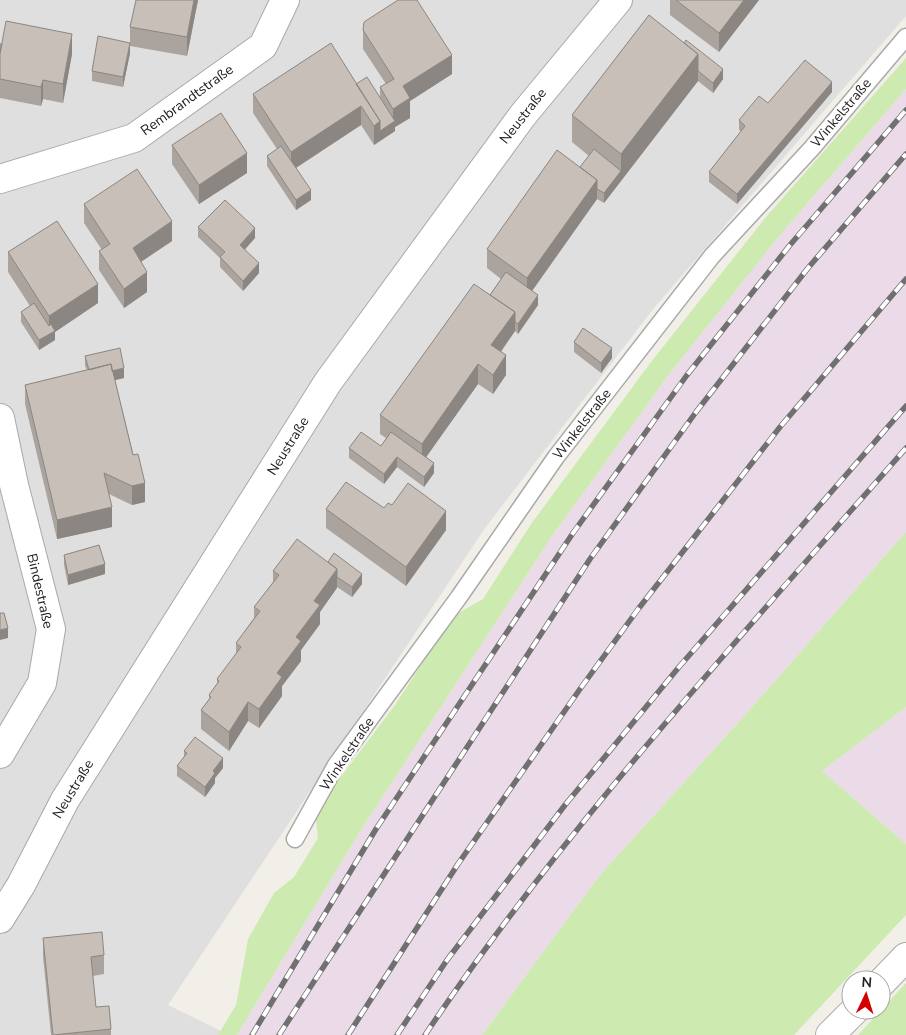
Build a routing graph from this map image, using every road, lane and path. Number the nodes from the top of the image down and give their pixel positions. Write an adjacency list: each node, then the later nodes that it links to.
1 (285, 0): 4 (street, Rembrandtstraße)
2 (618, 0): 9 (street, Neustraße)
3 (906, 37): 8 (lane, Winkelstraße)
4 (0, 179)
5 (0, 418): 6 (street, Bindestraße)
6 (7, 486): 7 (street, Bindestraße)
7 (0, 754)
8 (295, 839)
9 (0, 920)
10 (906, 957): 11 (street)
11 (891, 973)
12 (845, 1020): 13 (street)
13 (830, 1035)

